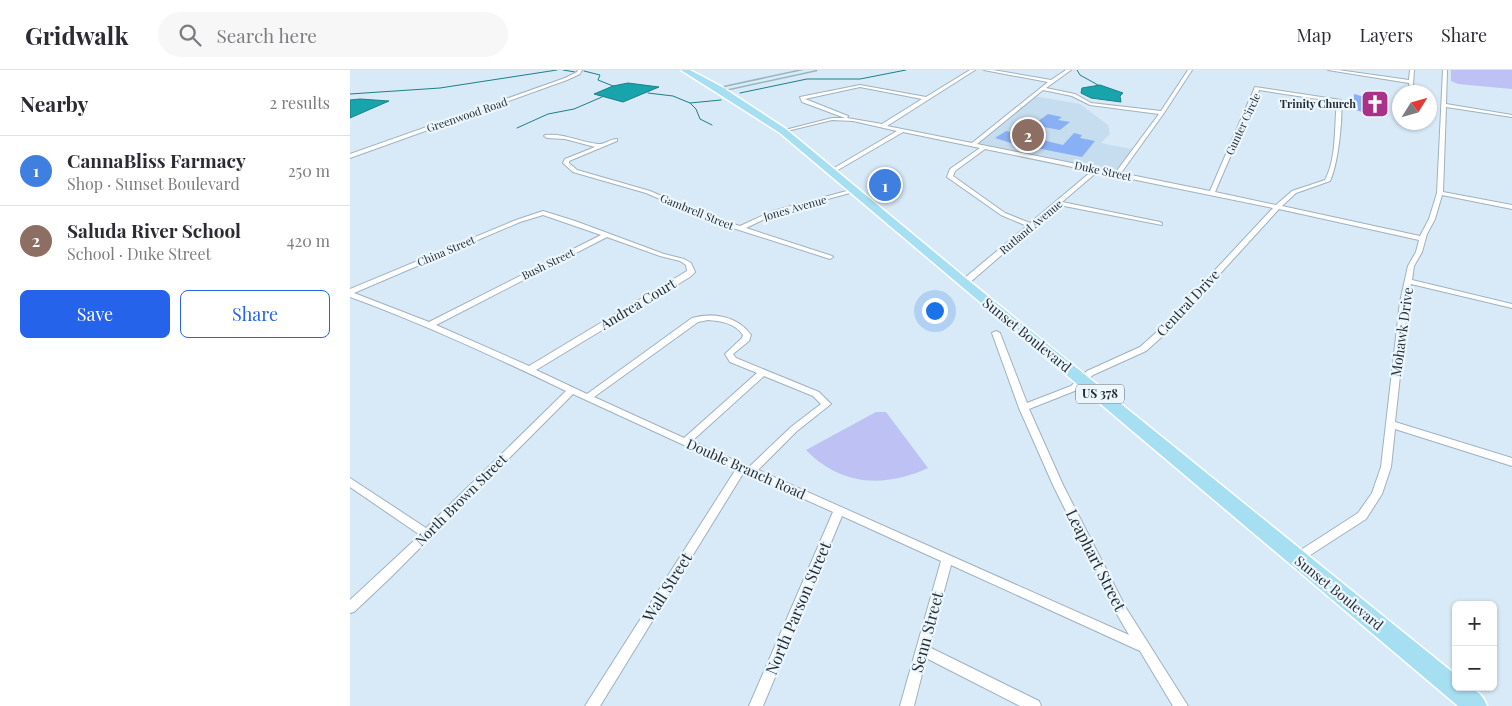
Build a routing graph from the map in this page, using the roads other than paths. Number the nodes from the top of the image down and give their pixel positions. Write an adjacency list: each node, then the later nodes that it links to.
1 (580, 70): 31 (street, Greenwood Road)
2 (687, 70): 16 (main road, Sunset Boulevard / US 378)
3 (802, 70): 16 (street)
4 (813, 70): 16 (street)
5 (986, 70): 15 (street)
6 (1069, 70): 15 (street)
7 (1094, 70): 8 (street)
8 (1106, 70)
9 (1190, 70): 20 (street)
10 (1330, 70): 14 (street)
11 (1412, 70): 14 (street)
12 (1445, 70): 19 (street, Mohawk Drive)
13 (970, 72): 18 (street)
14 (1362, 72)
15 (1052, 81): 17 (street)
16 (717, 88): 25 (main road, Sunset Boulevard / US 378)
17 (1043, 89): 20 (street); 28 (street)
18 (927, 99): 22 (street); 23 (street)
19 (1444, 105): 21 (street); 36 (street, Mohawk Drive)
20 (1162, 113): 34 (street)
21 (1512, 116)
22 (852, 120): 23 (street, Duke Street); 25 (street, Duke Street)
23 (883, 126): 24 (street, Duke Street)
24 (902, 130): 28 (street, Duke Street); 33 (street)
25 (783, 131): 33 (main road, Sunset Boulevard / US 378)
26 (547, 136): 29 (street)
27 (615, 140): 29 (street)
28 (974, 144): 30 (street, Duke Street)
29 (600, 146): 43 (street, Gambrell Street)
30 (984, 146): 32 (street, Duke Street); 42 (street)
31 (350, 156)
32 (1096, 170): 34 (street, Duke Street); 38 (street, Rutland Avenue)
33 (832, 172): 35 (main road, Sunset Boulevard / US 378)
34 (1118, 174): 37 (street, Duke Street)
35 (854, 192): 43 (street, Jones Avenue); 48 (main road, Sunset Boulevard / US 378)
36 (1440, 193): 39 (street); 45 (street, Mohawk Drive)
37 (1212, 194): 40 (street, Duke Street); 40 (street, Gunter Circle)
38 (1059, 203): 41 (street); 42 (street, Rutland Avenue)
39 (1512, 207)
40 (1279, 208): 45 (street, Duke Street); 55 (street, Central Drive)
41 (1160, 224)
42 (1032, 226): 48 (street, Rutland Avenue)
43 (739, 229): 46 (street, Gambrell Street)
44 (607, 234): 49 (street, China Street); 51 (street, Bush Street); 53 (street, Andrea Court)
45 (1423, 239): 47 (street, Mohawk Drive)
46 (830, 257)
47 (1409, 281): 50 (street); 59 (street, Mohawk Drive)
48 (964, 283): 55 (main road, Sunset Boulevard / US 378)
49 (350, 293): 51 (street, Double Branch Road)
50 (1512, 306)
51 (430, 325): 53 (street, Double Branch Road)
52 (996, 333): 58 (street, Leaphart Street)
53 (529, 370): 56 (street, Double Branch Road)
54 (763, 372): 57 (street); 60 (street); 62 (street, Wall Street)
55 (1082, 380): 58 (street); 67 (main road, Sunset Boulevard / US 378)
56 (571, 391): 57 (street, Double Branch Road); 65 (street, North Brown Street)
57 (587, 398): 60 (street, Double Branch Road)
58 (1024, 408): 69 (street, Leaphart Street)
59 (1390, 424): 61 (street); 67 (street, Mohawk Drive)
60 (685, 442): 62 (street, Double Branch Road)
61 (1512, 462)
62 (746, 469): 64 (street, Double Branch Road); 72 (street, Wall Street)
63 (350, 482): 65 (street)
64 (840, 510): 66 (street, Double Branch Road); 73 (street, North Parson Street)
65 (427, 534): 68 (street, North Brown Street)
66 (947, 558): 69 (street, Double Branch Road); 70 (street, Senn Street)
67 (1297, 558): 76 (main road, Sunset Boulevard / US 378)
68 (350, 608)
69 (1142, 646): 71 (street, Leaphart Street)
70 (922, 650): 74 (street, Senn Street); 75 (street)
71 (1179, 705)
72 (592, 706)
73 (756, 706)
74 (907, 706)
75 (1034, 706)
76 (1476, 706)

